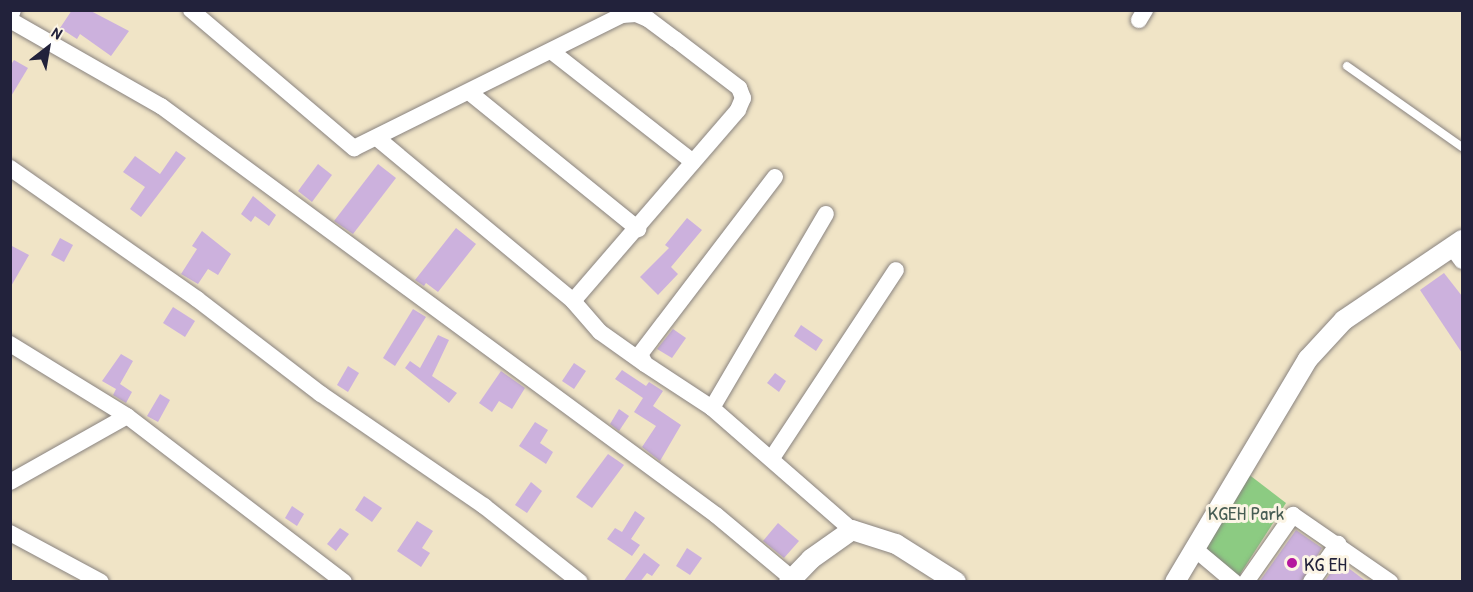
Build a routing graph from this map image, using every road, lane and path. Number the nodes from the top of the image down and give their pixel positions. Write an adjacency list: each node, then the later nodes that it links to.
1 (191, 10): 6 (street)
2 (10, 20): 27 (street)
3 (551, 51): 5 (street); 8 (street); 8 (street)
4 (1347, 66): 7 (lane)
5 (469, 92): 6 (street); 12 (street)
6 (377, 138): 15 (street)
7 (1462, 147)
8 (693, 162): 12 (street)
9 (10, 168): 30 (street)
10 (775, 177): 17 (street)
11 (826, 214): 18 (street)
12 (638, 229): 15 (street)
13 (1459, 249): 25 (street)
14 (896, 270): 20 (street)
15 (573, 301): 17 (street)
16 (10, 344): 19 (street)
17 (645, 364): 18 (street)
18 (712, 408): 20 (street)
19 (127, 416): 21 (street); 29 (street)
20 (772, 458): 22 (street)
21 (10, 482)
22 (852, 530): 27 (street); 31 (street)
23 (10, 533): 28 (street)
24 (1338, 544): 26 (street); 34 (street); 35 (street)
25 (1196, 550): 32 (street); 33 (street)
26 (1382, 579)
27 (792, 580)
28 (101, 582)
29 (344, 582)
30 (580, 582)
31 (956, 582)
32 (1175, 582)
33 (1234, 582)
34 (1246, 582)
35 (1311, 582)

